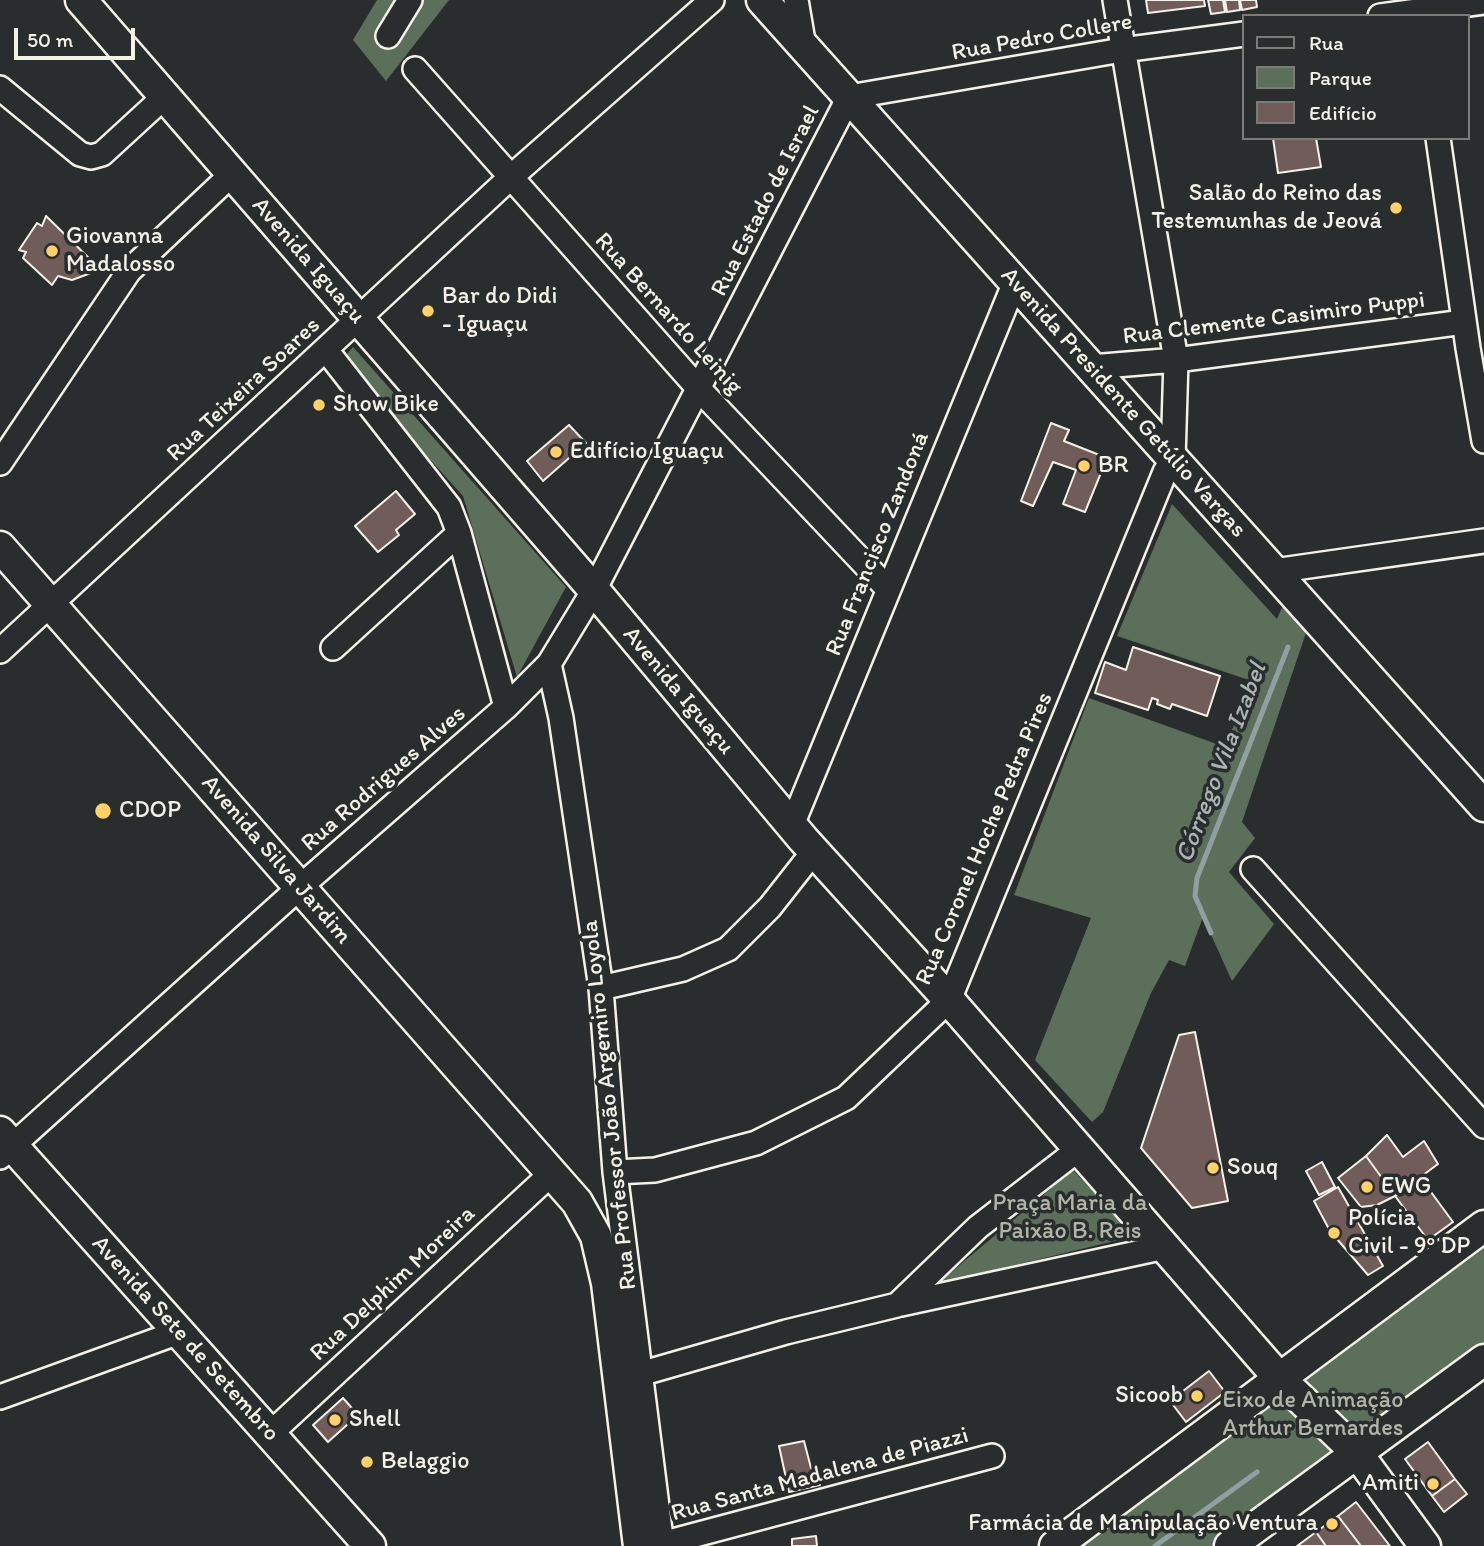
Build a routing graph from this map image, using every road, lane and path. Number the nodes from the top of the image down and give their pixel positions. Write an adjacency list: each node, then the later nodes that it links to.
1 (81, 0): 16 (main road, Avenida Iguaçu)
2 (410, 0): 11 (street)
3 (712, 0): 20 (street, Rua Teixeira Soares)
4 (762, 0): 12 (main road, Avenida Presidente Getúlio Vargas)
5 (796, 0): 12 (street)
6 (1115, 0): 13 (street)
7 (1484, 2): 8 (street)
8 (1420, 9): 9 (street)
9 (1391, 14)
10 (1242, 34): 13 (street, Rua Pedro Collere)
11 (388, 36)
12 (804, 47): 17 (main road, Avenida Presidente Getúlio Vargas)
13 (1122, 50): 17 (street, Rua Pedro Collere); 25 (street)
14 (415, 69): 20 (street, Rua Bernardo Leinig)
15 (0, 88): 16 (street)
16 (164, 97): 19 (main road, Avenida Iguaçu)
17 (849, 97): 21 (main road, Avenida Presidente Getúlio Vargas); 27 (street, Rua Estado de Israel)
18 (1438, 140): 23 (street)
19 (232, 174): 22 (main road, Avenida Iguaçu); 30 (street)
20 (511, 177): 22 (street, Rua Teixeira Soares); 27 (street, Rua Bernardo Leinig)
21 (1015, 282): 26 (main road, Avenida Presidente Getúlio Vargas); 35 (street, Rua Francisco Zandoná)
22 (359, 320): 24 (street, Rua Teixeira Soares); 36 (main road, Avenida Iguaçu)
23 (1464, 322): 25 (street, Rua Clemente Casimiro Puppi); 28 (street)
24 (326, 350): 31 (street); 37 (street, Rua Teixeira Soares)
25 (1176, 360): 26 (street, Rua Clemente Casimiro Puppi); 29 (street)
26 (1091, 367): 29 (main road, Avenida Presidente Getúlio Vargas)
27 (699, 389): 35 (street, Rua Bernardo Leinig); 36 (street, Rua Estado de Israel)
28 (1484, 441)
29 (1174, 459): 34 (main road, Avenida Presidente Getúlio Vargas); 48 (street, Rua Coronel Hoche Pedra Pires)
30 (0, 463)
31 (459, 533): 38 (street); 41 (street)
32 (1484, 541): 34 (street)
33 (0, 547): 37 (main road, Avenida Silva Jardim)
34 (1274, 571): 42 (main road, Avenida Presidente Getúlio Vargas)
35 (888, 589): 43 (street, Rua Francisco Zandoná)
36 (594, 590): 40 (street, Rua Rodrigues Alves); 43 (main road, Avenida Iguaçu)
37 (49, 604): 39 (street, Rua Teixeira Soares); 46 (main road, Avenida Silva Jardim)
38 (333, 648)
39 (0, 651)
40 (549, 664): 41 (street, Rua Rodrigues Alves); 47 (street, Rua Professor João Argemiro Loyola)
41 (506, 707): 46 (street, Rua Rodrigues Alves)
42 (1484, 806)
43 (792, 825): 44 (main road, Avenida Iguaçu)
44 (814, 851): 47 (street); 48 (main road, Avenida Iguaçu)
45 (1253, 869): 49 (street)
46 (300, 887): 50 (street, Rua Rodrigues Alves); 53 (main road, Avenida Silva Jardim)
47 (601, 988): 52 (street, Rua Professor João Argemiro Loyola)
48 (950, 1000): 51 (main road, Avenida Iguaçu); 52 (street, Rua Coronel Hoche Pedra Pires)
49 (1484, 1126)
50 (4, 1145): 58 (main road, Avenida Sete de Setembro)
51 (1079, 1149): 55 (main road, Avenida Iguaçu); 57 (street)
52 (615, 1172): 59 (street, Rua Professor João Argemiro Loyola)
53 (552, 1173): 56 (main road, Rua Professor João Argemiro Loyola); 64 (street, Rua Delphim Moreira)
54 (1484, 1226): 62 (main road)
55 (1164, 1247): 57 (street); 62 (main road, Avenida Iguaçu)
56 (607, 1283): 59 (main road); 67 (main road, Rua Professor João Argemiro Loyola)
57 (897, 1305): 61 (street)
58 (179, 1332): 63 (street); 64 (main road, Avenida Sete de Setembro)
59 (635, 1338): 61 (street, Rua Professor João Argemiro Loyola)
60 (1484, 1360): 65 (main road)
61 (639, 1374): 67 (street, Rua Professor João Argemiro Loyola)
62 (1279, 1378): 65 (main road, Avenida Iguaçu); 69 (main road)
63 (0, 1397)
64 (270, 1434): 68 (main road, Avenida Sete de Setembro)
65 (1357, 1453): 70 (main road); 71 (main road, Avenida Iguaçu)
66 (992, 1456): 67 (street, Rua Santa Madalena de Piazzi)
67 (654, 1545)
68 (370, 1546)
69 (1055, 1546)
70 (1230, 1546)
71 (1425, 1546)

